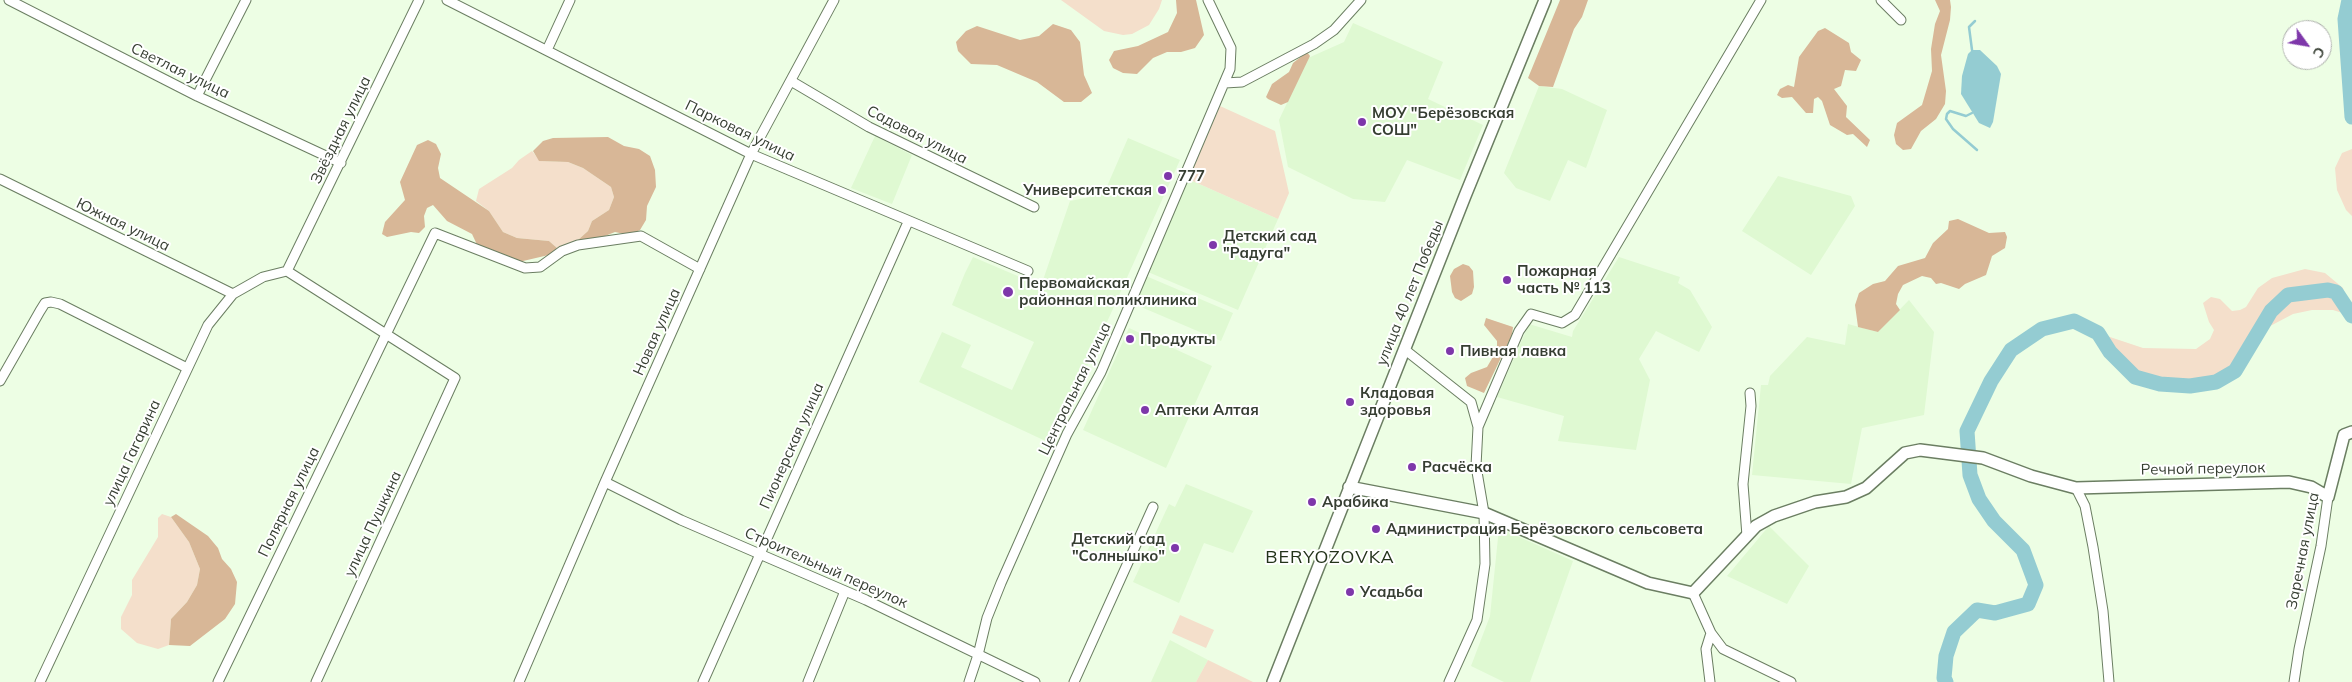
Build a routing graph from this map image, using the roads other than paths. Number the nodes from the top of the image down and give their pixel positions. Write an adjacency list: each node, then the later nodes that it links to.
1 (9, 0): 16 (street, Светлая улица)
2 (246, 0): 16 (street)
3 (419, 0): 18 (street, Звёздная улица)
4 (447, 0): 13 (street, Парковая улица)
5 (570, 0): 13 (street)
6 (834, 0): 14 (street, Новая улица)
7 (1208, 0): 15 (street, Центральная улица)
8 (1360, 0): 15 (street)
9 (1545, 0): 27 (street, улица 40 лет Победы)
10 (1761, 0): 32 (street)
11 (1881, 0): 12 (street)
12 (1901, 20)
13 (547, 50): 17 (street, Парковая улица)
14 (790, 81): 17 (street, Новая улица); 20 (street, Садовая улица)
15 (1225, 83): 45 (street, Центральная улица)
16 (198, 96): 18 (street, Светлая улица)
17 (751, 154): 21 (street, Парковая улица); 22 (street, Новая улица)
18 (341, 163): 23 (street, Звёздная улица)
19 (0, 179): 25 (street, Южная улица)
20 (1034, 206)
21 (908, 222): 24 (street, Парковая улица); 41 (street, Пионерская улица)
22 (700, 269): 26 (street, Полярная улица); 34 (street, Новая улица)
23 (287, 271): 25 (street, улица Гагарина); 26 (street)
24 (1028, 271)
25 (233, 294): 29 (street, улица Гагарина)
26 (385, 335): 47 (street, Полярная улица); 48 (street, улица Пушкина)
27 (1404, 349): 32 (street); 35 (street, улица 40 лет Победы)
28 (3, 367): 29 (street); 30 (street)
29 (187, 368): 46 (street, улица Гагарина)
30 (0, 380)
31 (1750, 392): 40 (street)
32 (1478, 427): 39 (street)
33 (2352, 432): 37 (street, Заречная улица)
34 (604, 482): 41 (street, Строительный переулок); 49 (street, Новая улица)
35 (1350, 487): 39 (street); 55 (street, улица 40 лет Победы)
36 (2076, 488): 37 (street, Речной переулок); 40 (street, Речной переулок); 59 (street)
37 (2328, 497): 60 (street, Заречная улица)
38 (1154, 507): 54 (street)
39 (1484, 513): 43 (street); 56 (street)
40 (1747, 536): 43 (street, Речной переулок)
41 (759, 553): 42 (street, Строительный переулок); 50 (street, Пионерская улица)
42 (845, 591): 45 (street, Строительный переулок); 51 (street)
43 (1693, 594): 44 (street)
44 (1711, 633): 57 (street); 58 (street)
45 (978, 655): 52 (street, Центральная улица); 53 (street, Строительный переулок)
46 (40, 682)
47 (218, 682)
48 (316, 682)
49 (519, 682)
50 (703, 682)
51 (808, 682)
52 (969, 682)
53 (1035, 682)
54 (1074, 682)
55 (1273, 682)
56 (1449, 682)
57 (1710, 682)
58 (1791, 682)
59 (2109, 682)
60 (2294, 682)

